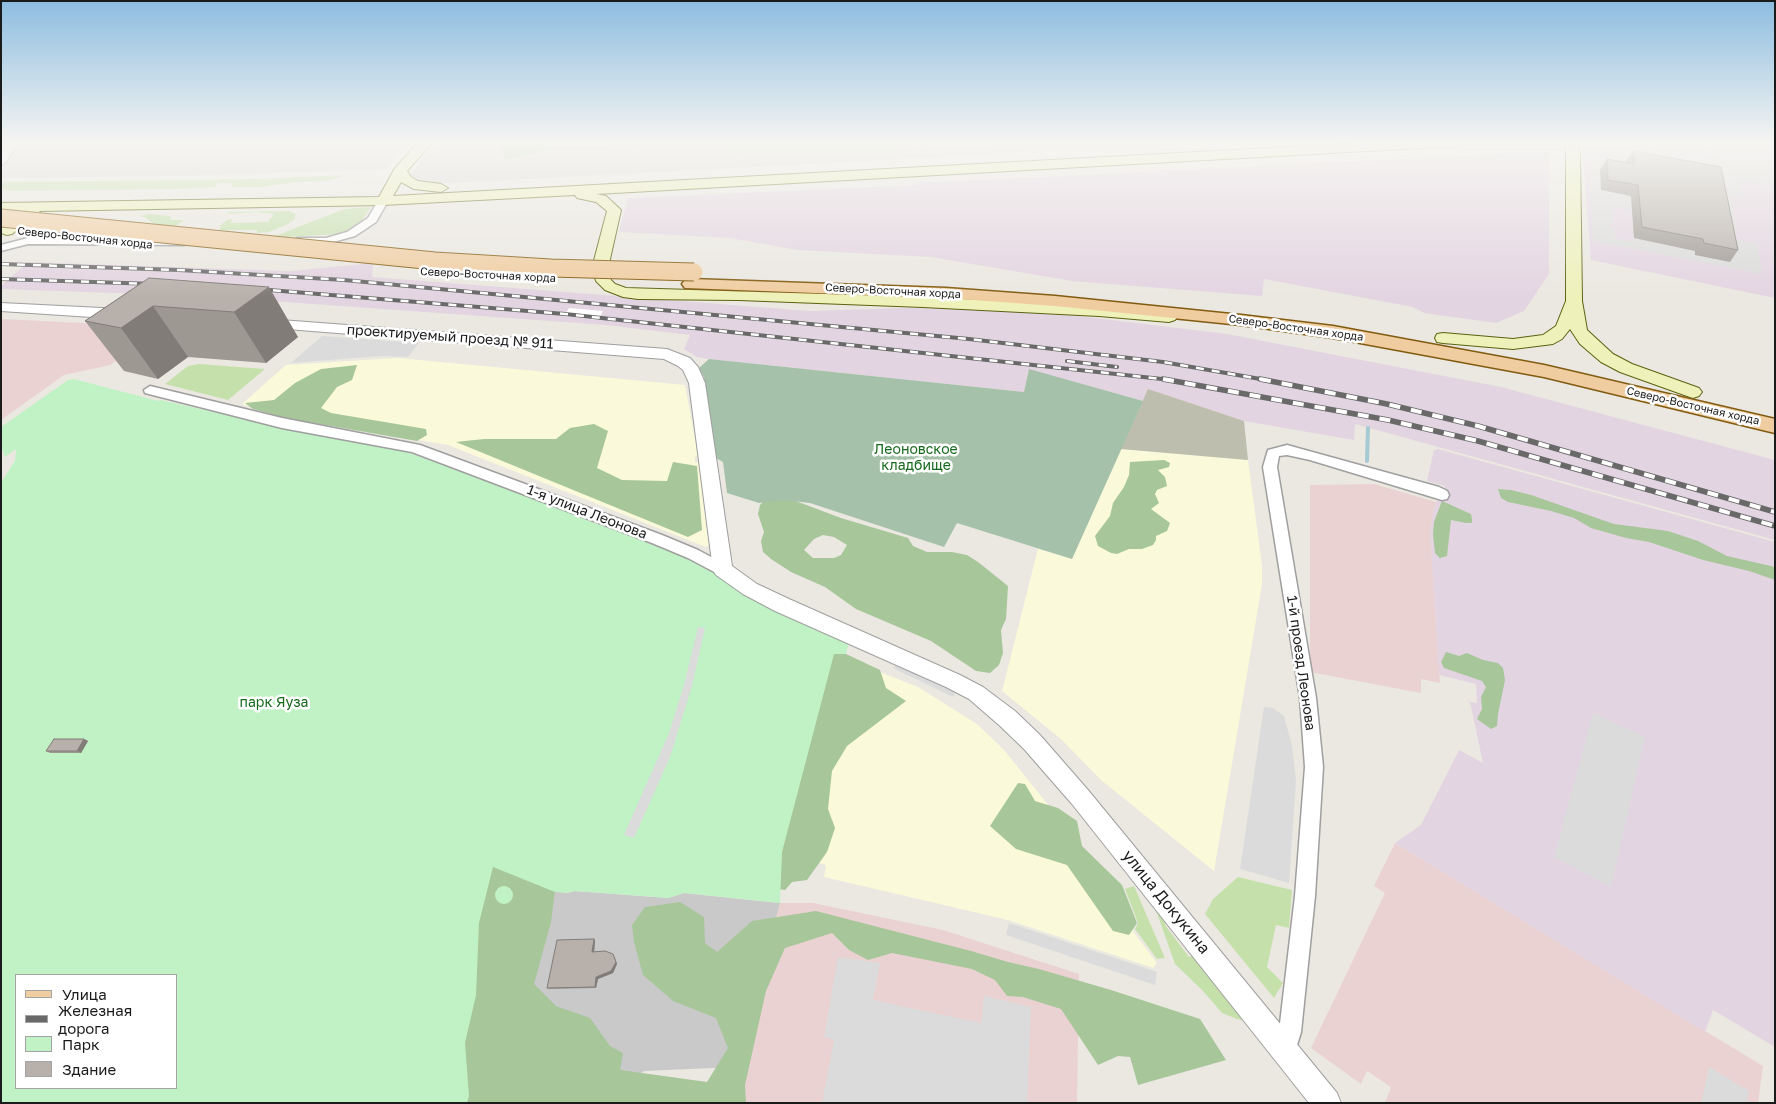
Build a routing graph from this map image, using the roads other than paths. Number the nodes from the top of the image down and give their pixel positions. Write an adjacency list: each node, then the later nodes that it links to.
1 (398, 194): 5 (main road)
2 (530, 194): 8 (main road)
3 (559, 194): 19 (main road)
4 (1573, 194): 15 (main road)
5 (386, 195): 6 (main road); 8 (main road); 10 (main road); 11 (street)
6 (104, 197): 7 (main road); 9 (main road)
7 (4, 200): 9 (main road)
8 (412, 200): 11 (street)
9 (21, 207): 10 (main road); 12 (main road)
10 (89, 207): 12 (main road)
11 (372, 220): 13 (street)
12 (2, 227): 14 (main road, Северо-Восточная хорда)
13 (1, 248)
14 (692, 278): 19 (main road, Северо-Восточная хорда); 20 (main road, Северо-Восточная хорда)
15 (1574, 301): 20 (main road); 22 (main road)
16 (1, 307): 17 (street)
17 (141, 316)
18 (250, 322): 26 (street, проектируемый проезд № 911)
19 (1295, 327): 24 (main road, Северо-Восточная хорда)
20 (1443, 338): 22 (main road, Северо-Восточная хорда)
21 (150, 390): 26 (street, 1-я улица Леонова)
22 (1693, 392): 23 (main road, Северо-Восточная хорда)
23 (1775, 412)
24 (1775, 426)
25 (1442, 495): 28 (street, 1-й проезд Леонова)
26 (723, 570): 27 (street, 1-я улица Леонова)
27 (996, 708): 28 (street, улица Докукина)
28 (1285, 1050): 29 (street, улица Докукина)
29 (1327, 1103)

